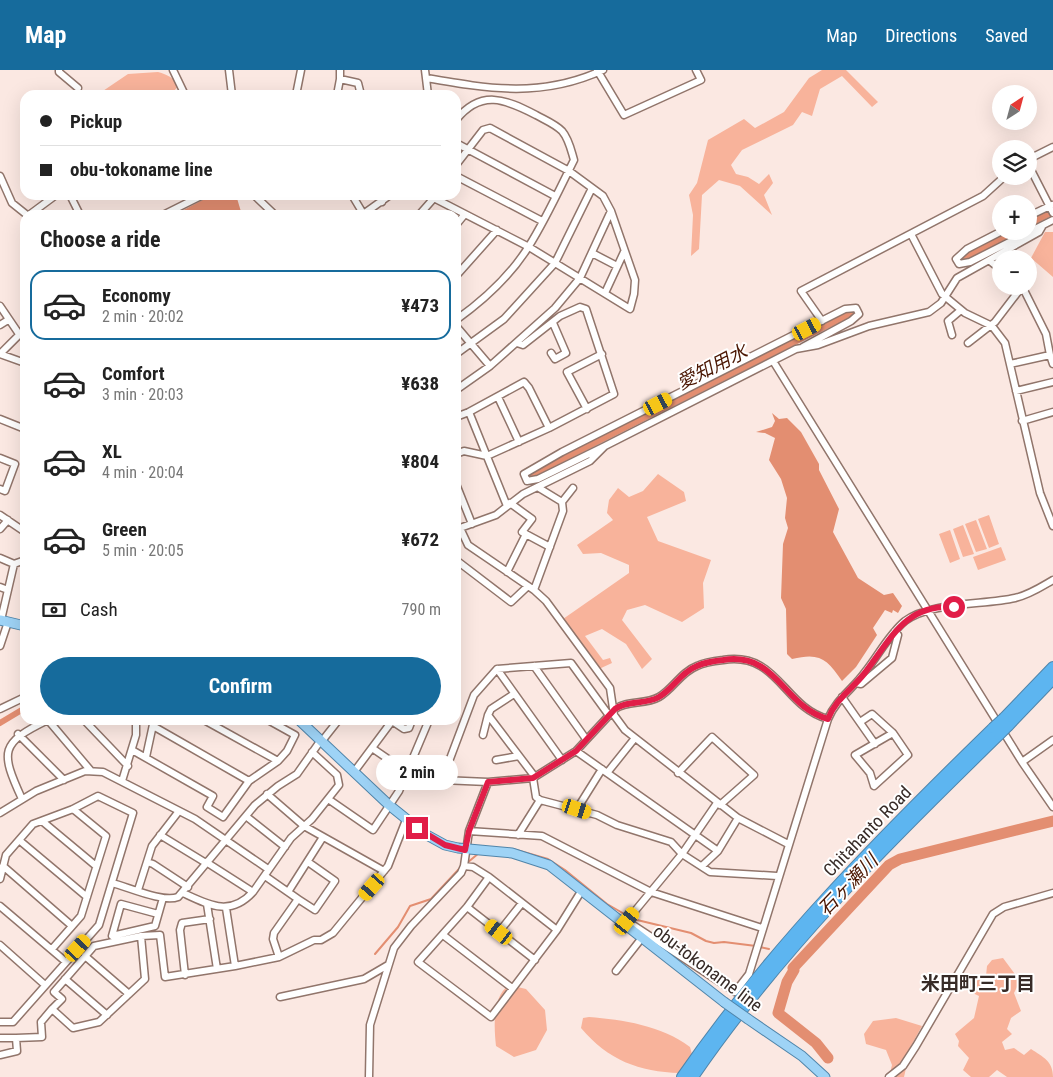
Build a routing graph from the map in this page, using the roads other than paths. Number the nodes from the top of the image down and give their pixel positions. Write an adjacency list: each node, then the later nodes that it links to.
1 (59, 70): 11 (street)
2 (173, 70): 12 (street)
3 (229, 70): 13 (street)
4 (301, 70): 14 (street)
5 (340, 70): 10 (street)
6 (425, 70): 9 (street)
7 (696, 70): 8 (street)
8 (599, 71): 9 (street)
9 (426, 78): 17 (street)
10 (340, 79): 15 (street); 16 (street)
11 (78, 88)
12 (183, 90)
13 (231, 90)
14 (297, 90)
15 (338, 90)
16 (360, 90)
17 (427, 90)
18 (461, 115): 24 (street)
19 (461, 146): 21 (street)
20 (1053, 147): 22 (street)
21 (468, 149): 23 (street); 24 (street); 30 (street)
22 (1037, 155)
23 (461, 158)
24 (568, 171): 29 (street); 30 (street)
25 (0, 176): 38 (street)
26 (461, 179): 50 (street)
27 (1037, 181): 37 (street)
28 (995, 185): 54 (street)
29 (592, 188): 44 (street); 61 (street)
30 (556, 196): 50 (street)
31 (49, 200): 39 (street)
32 (193, 200): 40 (street)
33 (259, 200): 41 (street)
34 (384, 200): 36 (street)
35 (437, 200): 43 (street)
36 (382, 202): 42 (street)
37 (1051, 208): 46 (street)
38 (21, 210)
39 (35, 210)
40 (174, 210)
41 (270, 210)
42 (370, 210)
43 (457, 210)
44 (611, 211): 58 (street); 59 (street)
45 (461, 212): 47 (street)
46 (1037, 213)
47 (465, 214): 48 (street); 53 (street)
48 (461, 219)
49 (1053, 220): 51 (street)
50 (542, 221): 57 (street)
51 (1043, 225): 52 (street); 60 (street)
52 (1037, 228)
53 (496, 230): 57 (street); 63 (street)
54 (911, 234): 68 (street); 73 (street)
55 (992, 236): 56 (street)
56 (1013, 240)
57 (529, 247): 61 (street); 71 (street)
58 (624, 252): 62 (street); 65 (street)
59 (592, 253): 62 (street); 64 (street)
60 (990, 261): 68 (street)
61 (555, 263): 64 (street); 82 (street)
62 (618, 266): 65 (street)
63 (461, 270)
64 (580, 278): 65 (street); 81 (street)
65 (605, 293)
66 (1014, 295): 76 (street)
67 (1025, 295): 89 (street)
68 (945, 297): 70 (street); 84 (street)
69 (0, 306): 72 (street)
70 (961, 310): 76 (street); 80 (street)
71 (461, 316)
72 (8, 320): 75 (street); 77 (street)
73 (822, 321): 84 (street); 108 (street)
74 (553, 323): 81 (street); 86 (street); 88 (street)
75 (0, 325)
76 (990, 325): 83 (street); 92 (street)
77 (20, 329)
78 (461, 332): 82 (street)
79 (20, 333): 87 (street)
80 (952, 335)
81 (517, 343): 94 (street)
82 (471, 344): 85 (street); 94 (street)
83 (968, 344)
84 (802, 348): 91 (street)
85 (461, 351)
86 (551, 353)
87 (0, 354): 90 (street)
88 (602, 354): 99 (street); 99 (street)
89 (1050, 355): 92 (street); 93 (street)
90 (20, 361)
91 (773, 361): 108 (street); 137 (street)
92 (1010, 364): 97 (street)
93 (1053, 364)
94 (490, 366): 96 (street)
95 (1053, 382): 97 (street)
96 (461, 386)
97 (1016, 391): 104 (street)
98 (498, 397): 100 (street); 106 (street); 107 (street)
99 (587, 409): 106 (street)
100 (470, 412): 102 (street); 110 (street)
101 (1053, 412): 104 (street)
102 (461, 415)
103 (0, 419): 105 (street)
104 (1022, 421): 121 (street)
105 (20, 427)
106 (549, 428): 107 (street)
107 (518, 442): 110 (street)
108 (605, 446): 112 (street)
109 (461, 452): 110 (street)
110 (487, 456): 117 (street)
111 (0, 458): 114 (street)
112 (539, 488): 116 (street); 117 (street)
113 (573, 488): 116 (street)
114 (0, 489)
115 (461, 496): 120 (street)
116 (562, 502): 127 (street)
117 (508, 504): 120 (street); 126 (street)
118 (0, 515): 119 (street)
119 (8, 520): 122 (street); 124 (street)
120 (472, 524): 123 (street)
121 (1053, 526)
122 (20, 528)
123 (461, 528)
124 (0, 529)
125 (461, 534): 132 (street)
126 (526, 534): 127 (street); 132 (street)
127 (550, 547): 135 (street)
128 (0, 558): 130 (street)
129 (20, 562): 130 (street)
130 (14, 564): 136 (street)
131 (461, 564): 135 (street)
132 (506, 572): 135 (street)
133 (1053, 580): 137 (street)
134 (0, 587): 136 (street)
135 (531, 588): 151 (street)
136 (8, 590): 138 (street)
137 (928, 610): 140 (street); 189 (street)
138 (3, 621): 139 (main road); 141 (street)
139 (20, 625)
140 (895, 631): 146 (street); 146 (street)
141 (0, 646)
142 (534, 666): 144 (street); 152 (street); 176 (street)
143 (1053, 667): 156 (highway, Chitahanto Road)
144 (497, 669): 147 (street); 200 (street)
145 (1053, 679): 156 (highway, Chitahanto Road)
146 (856, 683): 148 (street)
147 (514, 694): 153 (street); 187 (street)
148 (842, 697): 154 (street); 155 (street)
149 (20, 699): 150 (street)
150 (0, 709)
151 (615, 709): 152 (street); 154 (street); 175 (street)
152 (608, 714): 176 (street)
153 (488, 715): 174 (street); 184 (street)
154 (828, 719): 224 (street)
155 (860, 722): 172 (street); 179 (street)
156 (1006, 722): 171 (highway, Chitahanto Road, bridge)
157 (37, 725): 173 (street)
158 (52, 725): 191 (street)
159 (89, 725): 190 (street)
160 (136, 725): 181 (street)
161 (153, 725): 185 (street)
162 (156, 725): 199 (street)
163 (213, 725): 188 (street)
164 (277, 725): 188 (street)
165 (304, 725): 178 (main road, obu-tokoname line)
166 (334, 725): 178 (street)
167 (388, 725): 180 (street)
168 (399, 725): 169 (street)
169 (410, 725)
170 (427, 725): 194 (street)
171 (996, 732): 291 (highway, Chitahanto Road); 292 (highway, Chitahanto Road)
172 (893, 733): 179 (street); 179 (street)
173 (18, 734): 197 (street); 202 (street)
174 (483, 735)
175 (635, 738): 192 (street); 195 (street)
176 (586, 740): 182 (street)
177 (1053, 740): 189 (street)
178 (321, 741): 183 (street); 193 (main road, obu-tokoname line)
179 (876, 744)
180 (372, 748): 193 (street); 194 (street)
181 (132, 750): 185 (street); 190 (street)
182 (576, 751): 187 (street); 192 (street)
183 (312, 752): 201 (street); 216 (street)
184 (519, 756): 186 (street); 196 (street)
185 (146, 757): 199 (street)
186 (496, 760)
187 (562, 760): 196 (street)
188 (278, 761): 199 (street)
189 (1022, 762): 207 (street)
190 (128, 766): 198 (street)
191 (91, 771): 197 (street); 198 (street)
192 (604, 771): 209 (street); 220 (street)
193 (354, 772): 206 (main road, obu-tokoname line)
194 (407, 772): 206 (street)
195 (678, 773): 205 (street); 205 (street)
196 (534, 778): 200 (street); 203 (street)
197 (64, 780): 202 (street)
198 (122, 781): 210 (street)
199 (249, 781)
200 (488, 782): 217 (street)
201 (267, 794): 212 (street); 216 (street)
202 (22, 799): 211 (street)
203 (540, 800): 209 (street); 219 (street)
204 (330, 801): 206 (street)
205 (718, 804): 213 (street); 220 (street)
206 (389, 805): 214 (main road, obu-tokoname line)
207 (1053, 807)
208 (73, 809): 215 (street); 233 (street); 241 (street)
209 (577, 809): 228 (street)
210 (180, 811): 218 (street); 223 (street)
211 (0, 813)
212 (247, 817): 223 (street); 225 (street)
213 (738, 818): 224 (street); 227 (street)
214 (406, 820): 226 (main road, obu-tokoname line); 236 (street)
215 (42, 821): 222 (street); 233 (street)
216 (304, 826): 221 (street); 225 (street)
217 (469, 831): 219 (street); 226 (street)
218 (160, 835): 229 (street); 231 (street)
219 (518, 835): 247 (street)
220 (695, 835): 227 (street); 228 (street)
221 (323, 837): 230 (street); 236 (street)
222 (19, 840): 232 (street); 250 (street)
223 (226, 840): 231 (street); 237 (street)
224 (788, 844): 238 (street)
225 (285, 847): 237 (street)
226 (465, 850): 234 (street); 244 (main road, obu-tokoname line)
227 (718, 851): 235 (street)
228 (682, 854): 235 (street); 247 (street)
229 (146, 862): 242 (street); 243 (street)
230 (308, 862): 246 (street); 252 (street)
231 (206, 863): 242 (street); 245 (street)
232 (3, 866): 240 (street); 261 (street)
233 (96, 866): 250 (street)
234 (464, 866): 239 (street); 274 (street)
235 (702, 866): 238 (street)
236 (384, 871): 271 (street)
237 (267, 873): 245 (street); 246 (street)
238 (778, 876): 262 (street)
239 (489, 877): 253 (street); 256 (street)
240 (0, 879)
241 (112, 882): 243 (street); 273 (street)
242 (188, 887): 249 (street)
243 (138, 890): 251 (street)
244 (582, 890): 260 (main road, obu-tokoname line); 263 (street)
245 (253, 892): 257 (street)
246 (288, 892): 252 (street)
247 (651, 892): 260 (street); 262 (street)
248 (1053, 892): 294 (street)
249 (183, 893): 251 (street); 254 (street)
250 (87, 897): 261 (street)
251 (163, 898): 258 (street)
252 (298, 899): 271 (street)
253 (522, 903): 263 (street); 264 (street)
254 (207, 904): 257 (street); 259 (street)
255 (0, 906): 269 (street)
256 (467, 907): 264 (street); 265 (street)
257 (226, 908): 275 (street)
258 (158, 914): 258 (street)
259 (210, 919): 276 (street); 278 (street)
260 (625, 923): 262 (street); 267 (main road, obu-tokoname line)
261 (72, 926): 269 (street)
262 (762, 928)
263 (558, 930): 272 (street)
264 (499, 932): 272 (street)
265 (443, 935): 281 (street); 281 (street)
266 (141, 936): 270 (street); 278 (street); 282 (street)
267 (641, 939): 277 (street); 293 (main road, obu-tokoname line, bridge)
268 (0, 945): 280 (street)
269 (52, 949): 273 (street)
270 (85, 956): 279 (street); 282 (street)
271 (279, 957): 275 (street)
272 (535, 960): 281 (street)
273 (66, 962): 280 (street)
274 (388, 964): 283 (street); 290 (street)
275 (234, 966): 276 (street)
276 (217, 969): 278 (street)
277 (616, 971)
278 (185, 975)
279 (65, 979): 284 (street); 285 (street)
280 (46, 985): 286 (street)
281 (512, 988)
282 (129, 994): 285 (street)
283 (280, 997)
284 (52, 1009): 285 (street); 288 (street)
285 (106, 1015)
286 (0, 1022)
287 (0, 1038): 288 (street)
288 (16, 1038): 289 (street)
289 (0, 1055)
290 (369, 1077)
291 (682, 1077)
292 (693, 1077)
293 (825, 1077)
294 (889, 1077)

